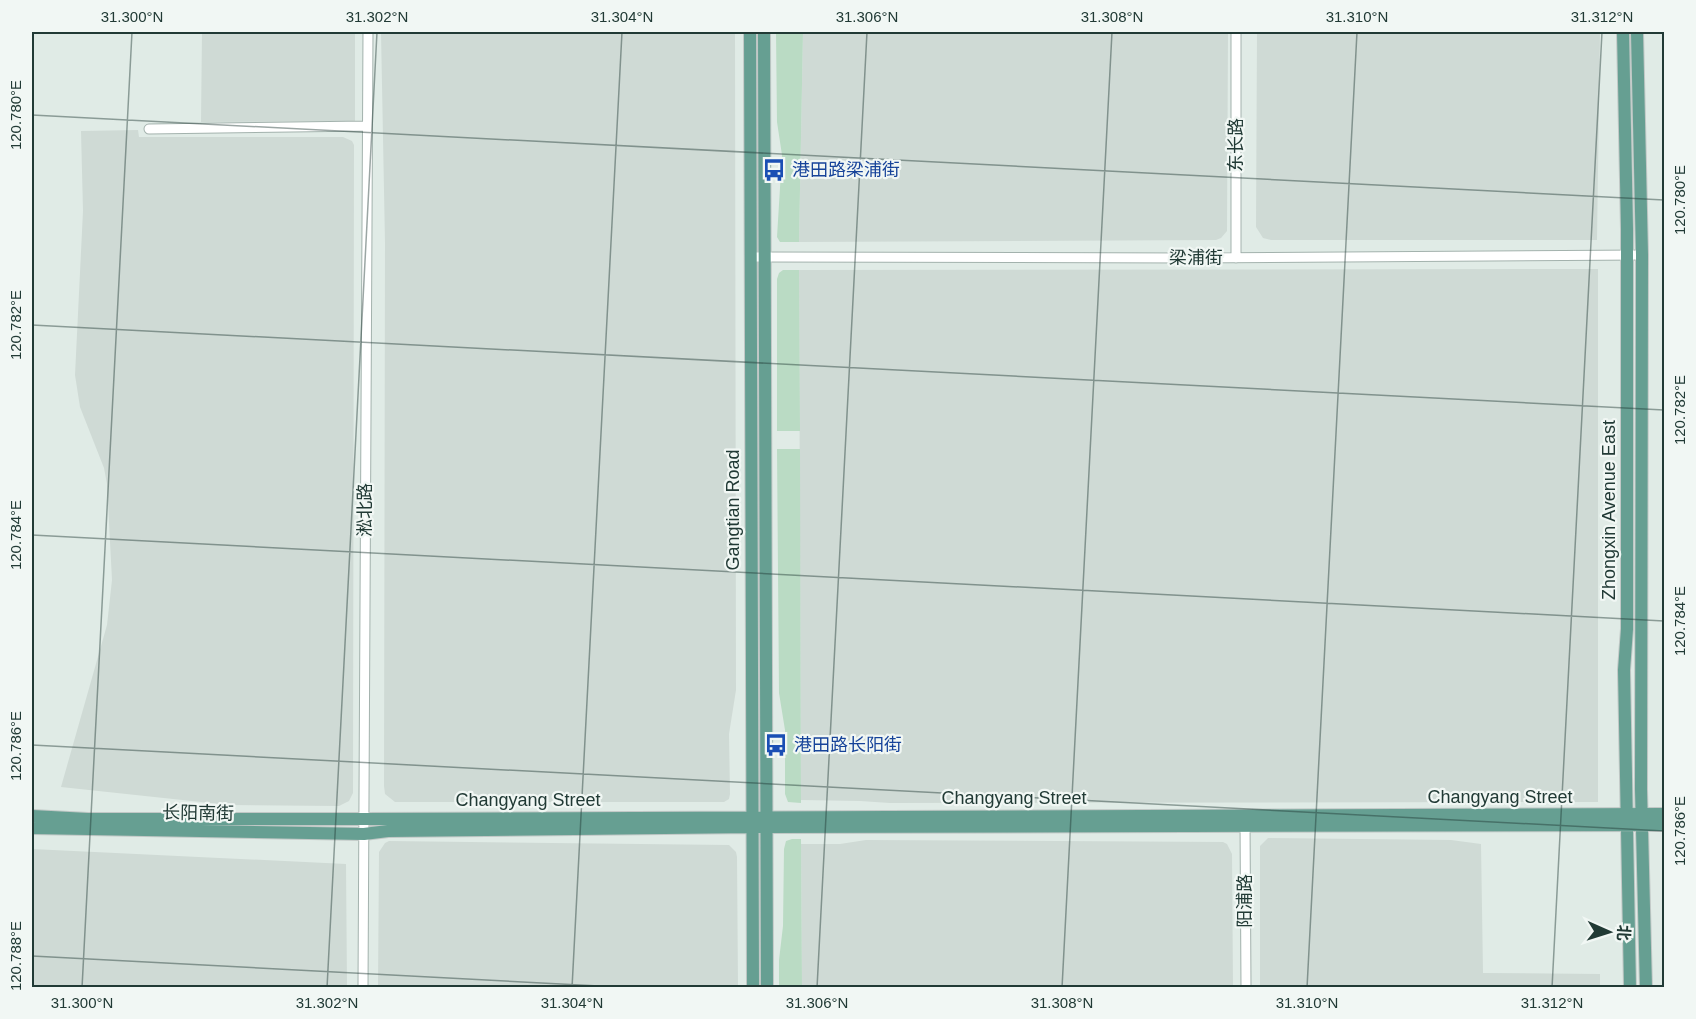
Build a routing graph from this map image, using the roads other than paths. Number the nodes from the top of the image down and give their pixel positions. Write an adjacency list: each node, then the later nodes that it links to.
1 (368, 32): 7 (street, 淞北路)
2 (750, 32): 11 (main road, Gangtian Road)
3 (764, 32): 12 (main road, Gangtian Road)
4 (1236, 32): 13 (street, 东长路)
5 (1623, 32): 9 (main road, Zhongxin Avenue East)
6 (1637, 32): 10 (main road, Zhongxin Avenue East)
7 (367, 126): 8 (street); 16 (street, 淞北路)
8 (149, 129)
9 (1627, 255): 10 (street, 梁浦街); 13 (street, 梁浦街); 18 (main road, Zhongxin Avenue East)
10 (1642, 255): 19 (main road, Zhongxin Avenue East)
11 (750, 257): 12 (street, 梁浦街); 20 (main road, Gangtian Road)
12 (764, 257): 13 (street, 梁浦街); 21 (main road, Gangtian Road)
13 (1236, 258)
14 (1664, 814): 19 (main road, Changyang Street)
15 (32, 816): 16 (main road, 长阳南街)
16 (364, 819): 20 (main road, Changyang Street); 24 (street, 淞北路)
17 (1245, 820): 18 (main road, Changyang Street); 21 (main road, Changyang Street); 28 (street, 阳浦路)
18 (1627, 820): 19 (main road, Changyang Street); 29 (main road, Zhongxin Avenue East)
19 (1643, 820): 22 (main road, Changyang Street); 30 (main road, Zhongxin Avenue East)
20 (752, 822): 21 (main road, Changyang Street); 24 (main road, Changyang Street); 26 (main road, Gangtian Road)
21 (766, 822): 27 (main road, Gangtian Road)
22 (1664, 825)
23 (32, 828): 24 (main road, 长阳南街)
24 (364, 834): 25 (street, 淞北路)
25 (363, 987)
26 (753, 987)
27 (767, 987)
28 (1246, 987)
29 (1630, 987)
30 (1646, 987)

